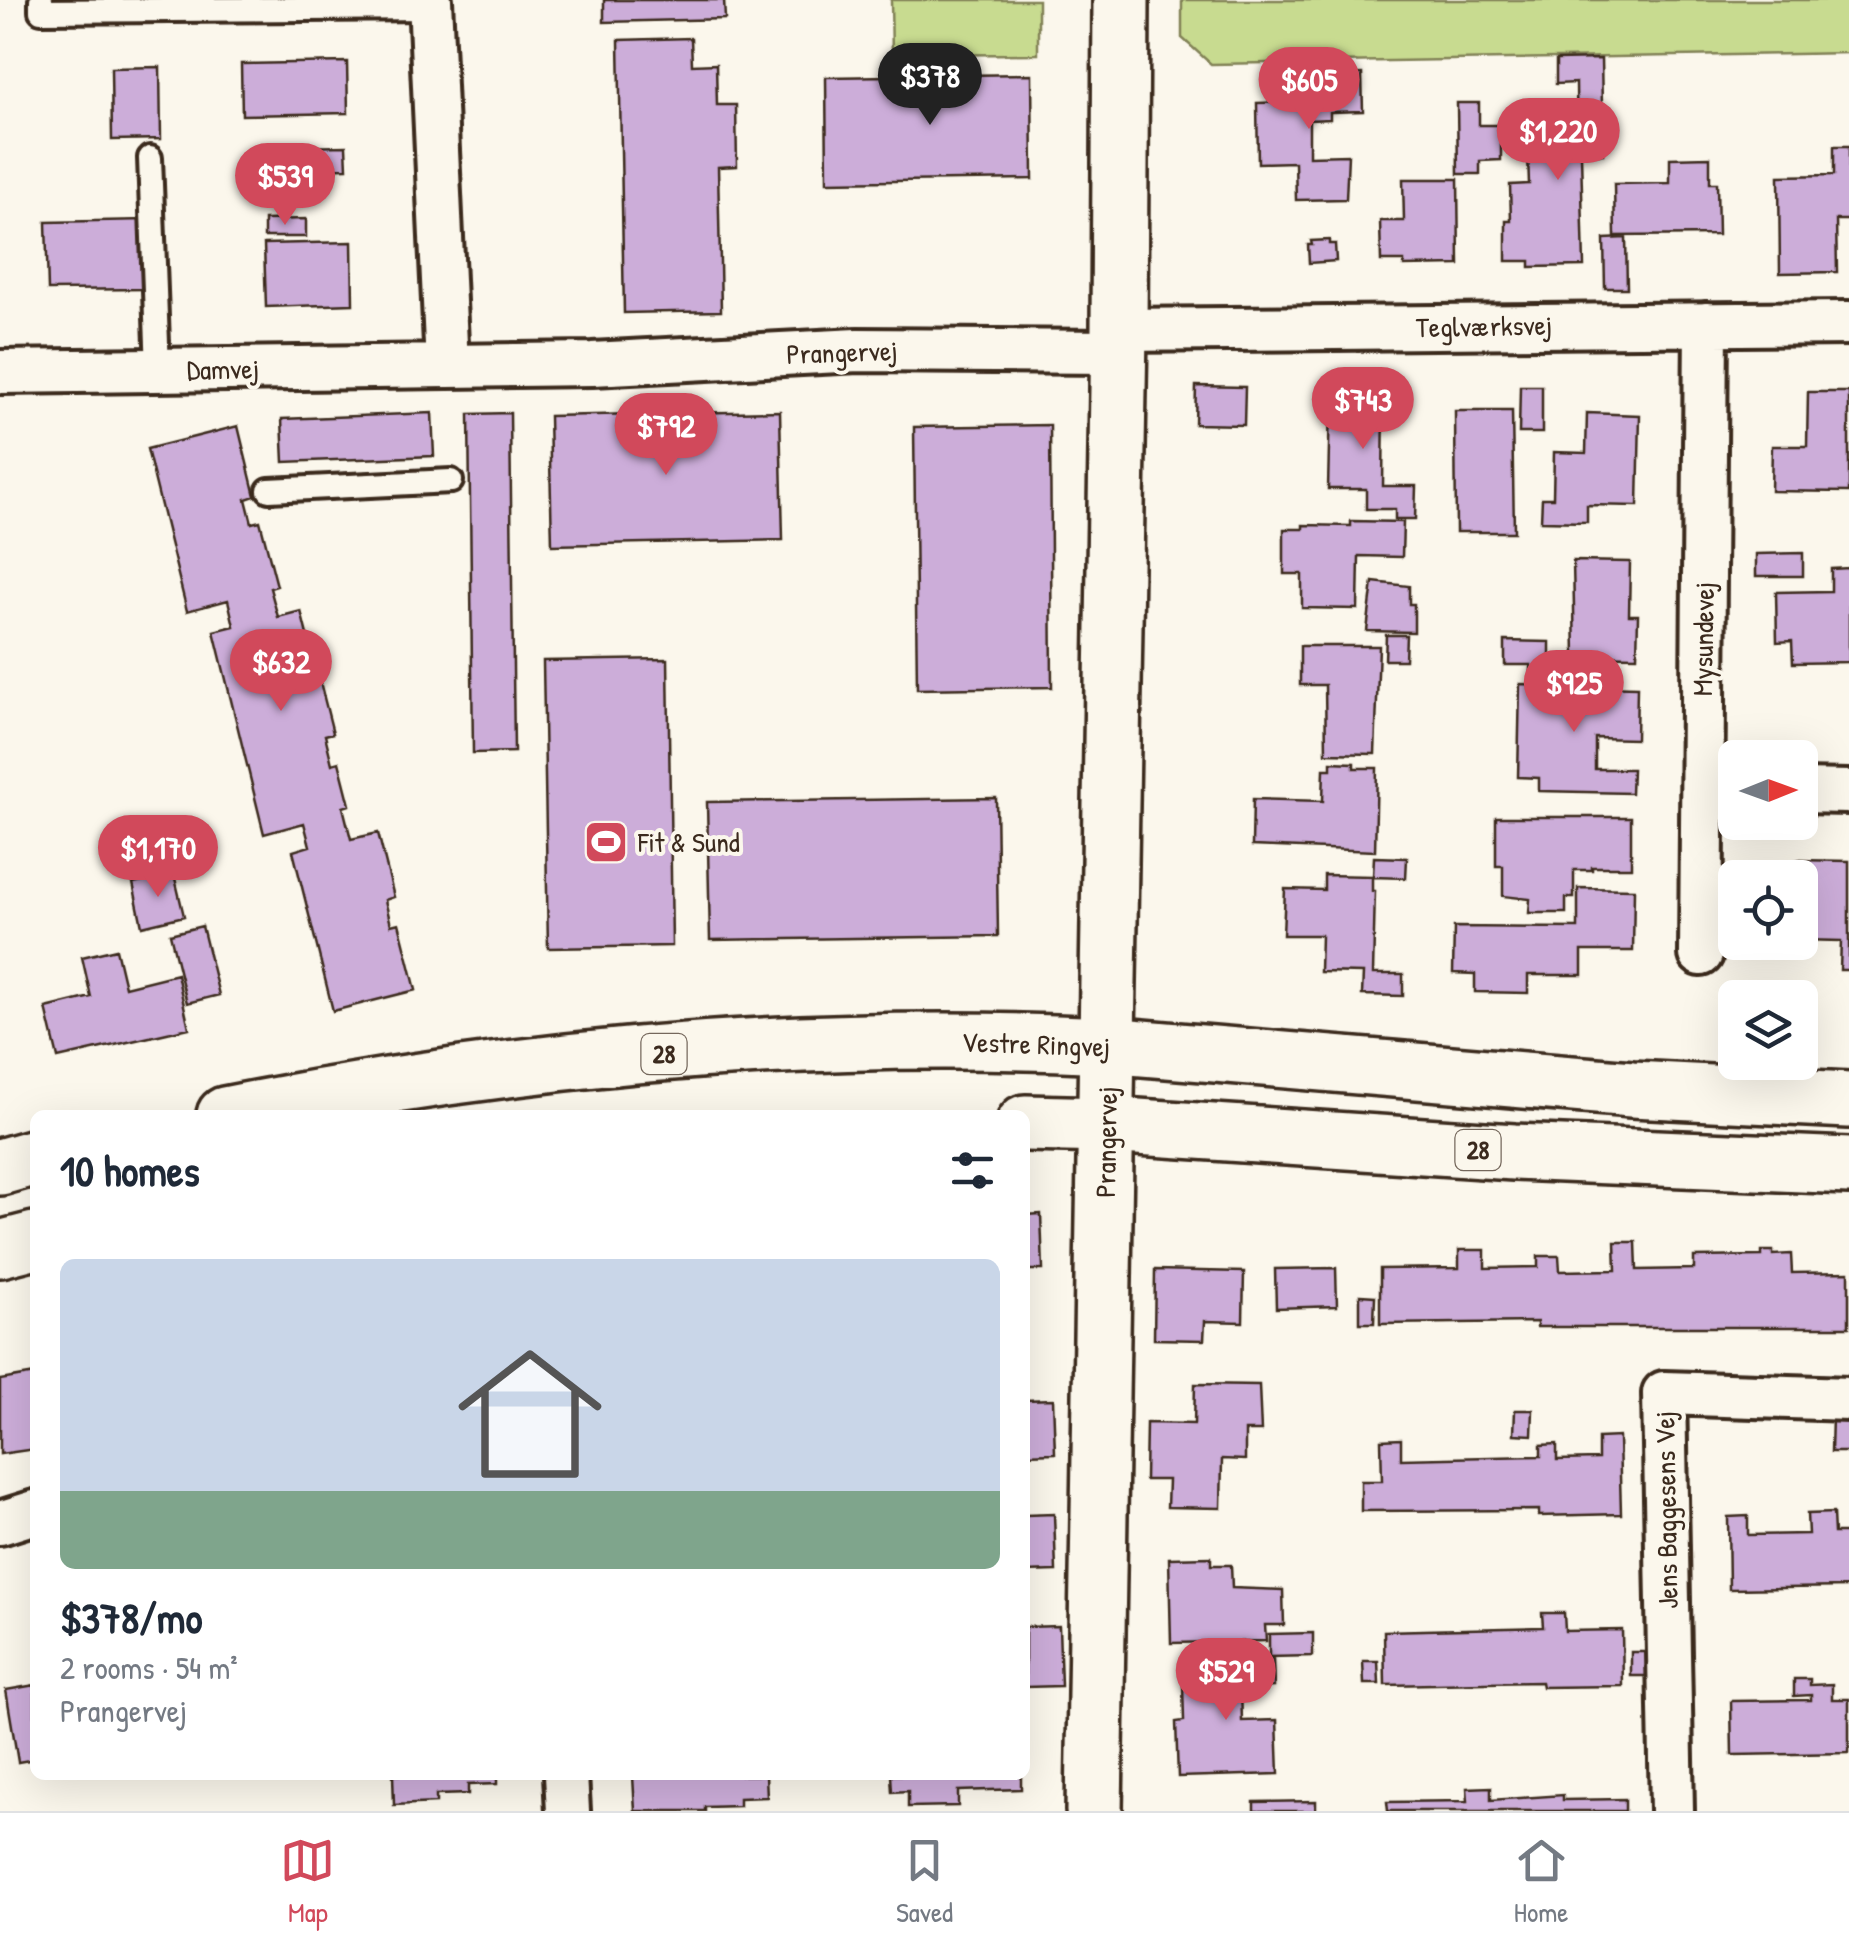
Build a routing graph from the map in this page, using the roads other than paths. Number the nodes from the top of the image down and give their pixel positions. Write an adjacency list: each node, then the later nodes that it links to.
1 (41, 0): 3 (lane)
2 (1121, 0): 7 (main road, Prangervej)
3 (431, 4): 9 (street)
4 (150, 158): 10 (lane)
5 (1849, 322): 6 (street, Teglværksvej)
6 (1706, 324): 7 (street, Teglværksvej); 14 (street, Mysundevej)
7 (1119, 341): 8 (street, Prangervej); 18 (main road, Prangervej)
8 (566, 364): 9 (street, Damvej)
9 (446, 366): 10 (street, Damvej)
10 (158, 370): 11 (street, Damvej)
11 (0, 372)
12 (451, 481): 13 (lane)
13 (270, 490)
14 (1718, 791): 17 (street, Mysundevej)
15 (1818, 791): 16 (street)
16 (1849, 792)
17 (1701, 954)
18 (1107, 1045): 19 (main road, Vestre Ringvej / 28); 20 (main road, Vestre Ringvej / 28); 22 (main road, Prangervej)
19 (1849, 1100)
20 (251, 1110)
21 (1030, 1123): 22 (main road, 28)
22 (1107, 1125): 24 (main road, 28); 33 (main road, Prangervej)
23 (30, 1158): 25 (main road)
24 (1849, 1166)
25 (0, 1167)
26 (30, 1241): 27 (main road)
27 (0, 1249)
28 (1849, 1399): 34 (street, Jens Baggesens Vej)
29 (30, 1513): 30 (street)
30 (0, 1522)
31 (566, 1780): 32 (street)
32 (568, 1811)
33 (1094, 1811)
34 (1672, 1811)

